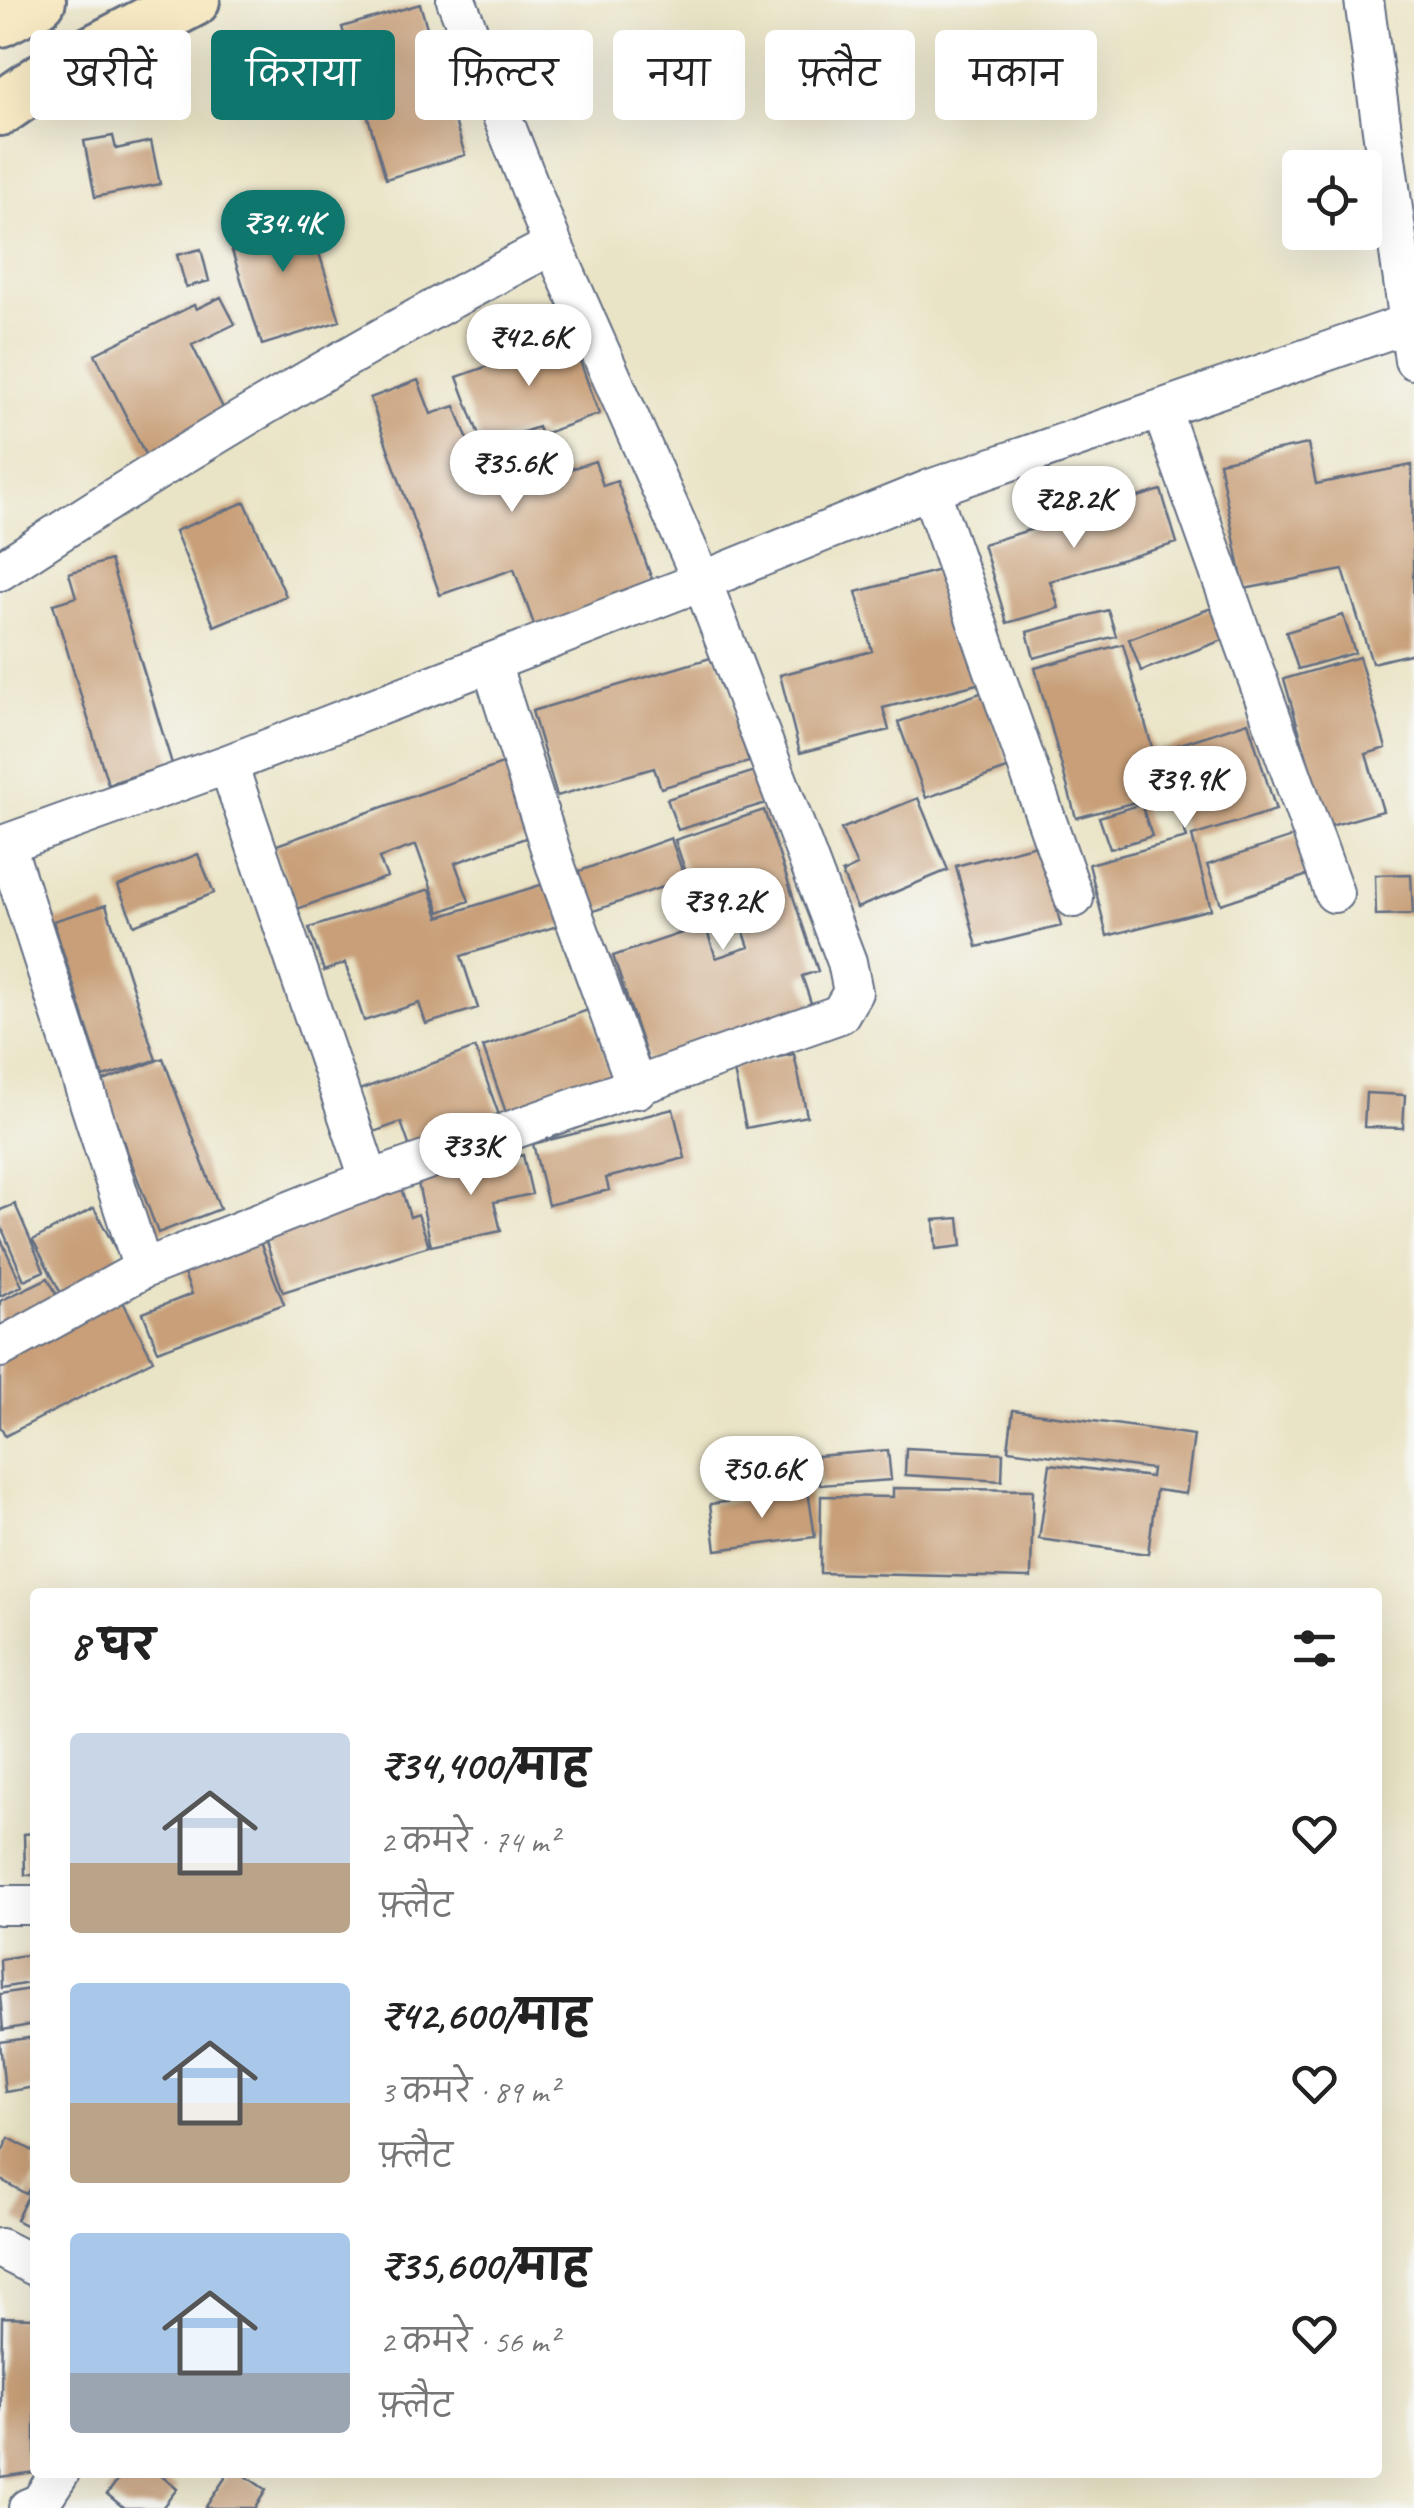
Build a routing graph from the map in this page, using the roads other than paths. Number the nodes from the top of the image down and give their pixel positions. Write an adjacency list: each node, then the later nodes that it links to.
1 (194, 0): 4 (street)
2 (456, 0): 5 (street)
3 (1364, 0): 6 (street)
4 (0, 109)
5 (553, 244): 9 (street); 10 (street)
6 (1411, 341): 7 (street)
7 (1162, 409): 8 (street); 14 (street)
8 (930, 489): 10 (street); 15 (street)
9 (0, 571)
10 (702, 582): 11 (street); 16 (street)
11 (492, 663): 12 (street); 16 (street)
12 (228, 764): 13 (street); 17 (street)
13 (3, 846): 18 (street)
14 (1334, 893)
15 (1074, 898)
16 (637, 1089): 17 (street)
17 (370, 1181): 18 (street)
18 (142, 1269): 19 (street)
19 (0, 1348)
20 (0, 1905): 21 (street)
21 (30, 1905)
22 (0, 2248): 23 (street)
23 (30, 2263)
24 (56, 2478): 25 (street)
25 (28, 2508)

